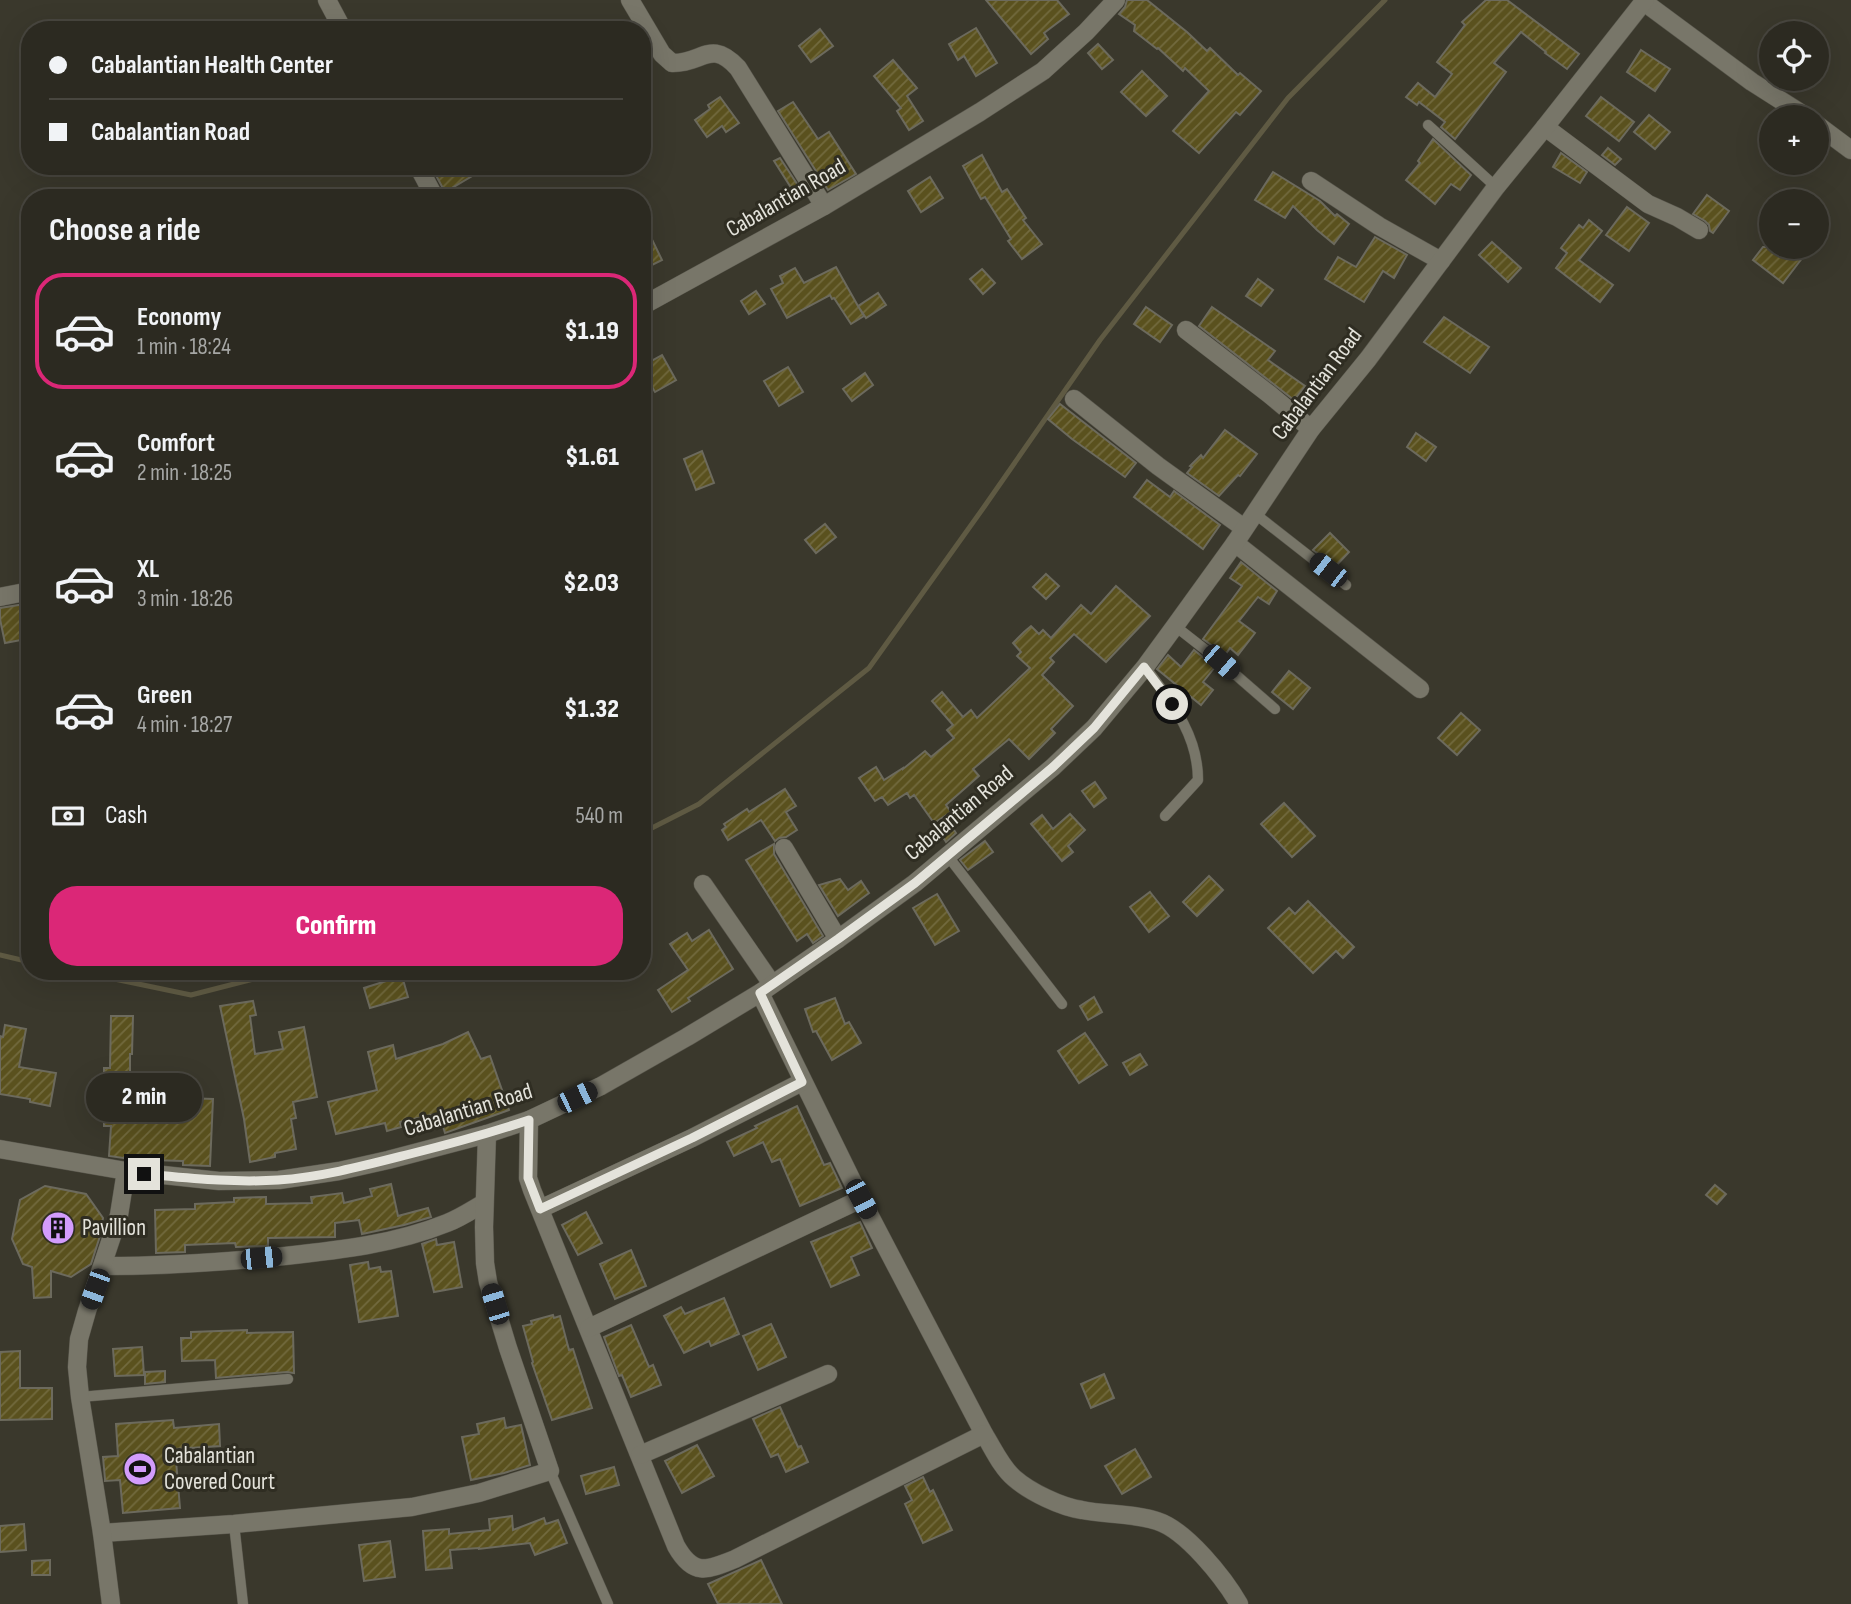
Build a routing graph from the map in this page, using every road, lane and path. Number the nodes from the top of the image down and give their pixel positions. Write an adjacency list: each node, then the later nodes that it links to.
1 (327, 0): 5 (street)
2 (630, 0): 6 (street)
3 (1116, 0): 15 (street, Cabalantian Road)
4 (1644, 1): 8 (street); 10 (street, Cabalantian Road)
5 (338, 21)
6 (642, 21)
7 (651, 35): 15 (street)
8 (1788, 105)
9 (1429, 125): 14 (lane)
10 (1545, 127): 14 (street, Cabalantian Road); 16 (street)
11 (1829, 134): 12 (street)
12 (1851, 150)
13 (1311, 181): 17 (street)
14 (1496, 187): 17 (street, Cabalantian Road)
15 (824, 206): 18 (street, Cabalantian Road)
16 (1699, 230)
17 (1441, 261): 21 (street, Cabalantian Road)
18 (651, 301)
19 (1186, 330): 21 (street)
20 (1074, 399): 23 (street)
21 (1311, 429): 22 (street, Cabalantian Road)
22 (1254, 513): 23 (street, Cabalantian Road); 24 (lane)
23 (1240, 536): 27 (street, Cabalantian Road); 29 (street)
24 (1346, 585)
25 (21, 593): 26 (street)
26 (0, 597)
27 (1175, 626): 28 (street, Cabalantian Road); 30 (lane)
28 (1144, 667): 31 (lane); 33 (street, Cabalantian Road)
29 (1420, 689)
30 (1275, 709)
31 (1166, 816)
32 (784, 848): 35 (street)
33 (947, 855): 35 (street, Cabalantian Road); 37 (lane)
34 (703, 884): 36 (street)
35 (838, 939): 36 (street, Cabalantian Road)
36 (766, 989): 38 (street); 39 (street, Cabalantian Road)
37 (1062, 1004)
38 (802, 1082): 43 (street); 45 (street)
39 (529, 1120): 40 (street, Cabalantian Road); 45 (street)
40 (487, 1134): 42 (street, Cabalantian Road); 44 (street)
41 (0, 1149): 42 (street, Cabalantian Road)
42 (126, 1171): 46 (street)
43 (861, 1199): 47 (street); 51 (street)
44 (484, 1203): 46 (street); 53 (street)
45 (540, 1209): 47 (street)
46 (103, 1266): 50 (street)
47 (589, 1328): 52 (street)
48 (828, 1374): 52 (street)
49 (288, 1379): 50 (lane)
50 (80, 1397): 55 (street)
51 (984, 1434): 52 (street); 59 (street)
52 (640, 1455)
53 (550, 1471): 54 (street); 58 (lane)
54 (234, 1524): 55 (street); 57 (lane)
55 (102, 1533): 56 (street)
56 (111, 1604)
57 (243, 1604)
58 (608, 1604)
59 (1239, 1604)

